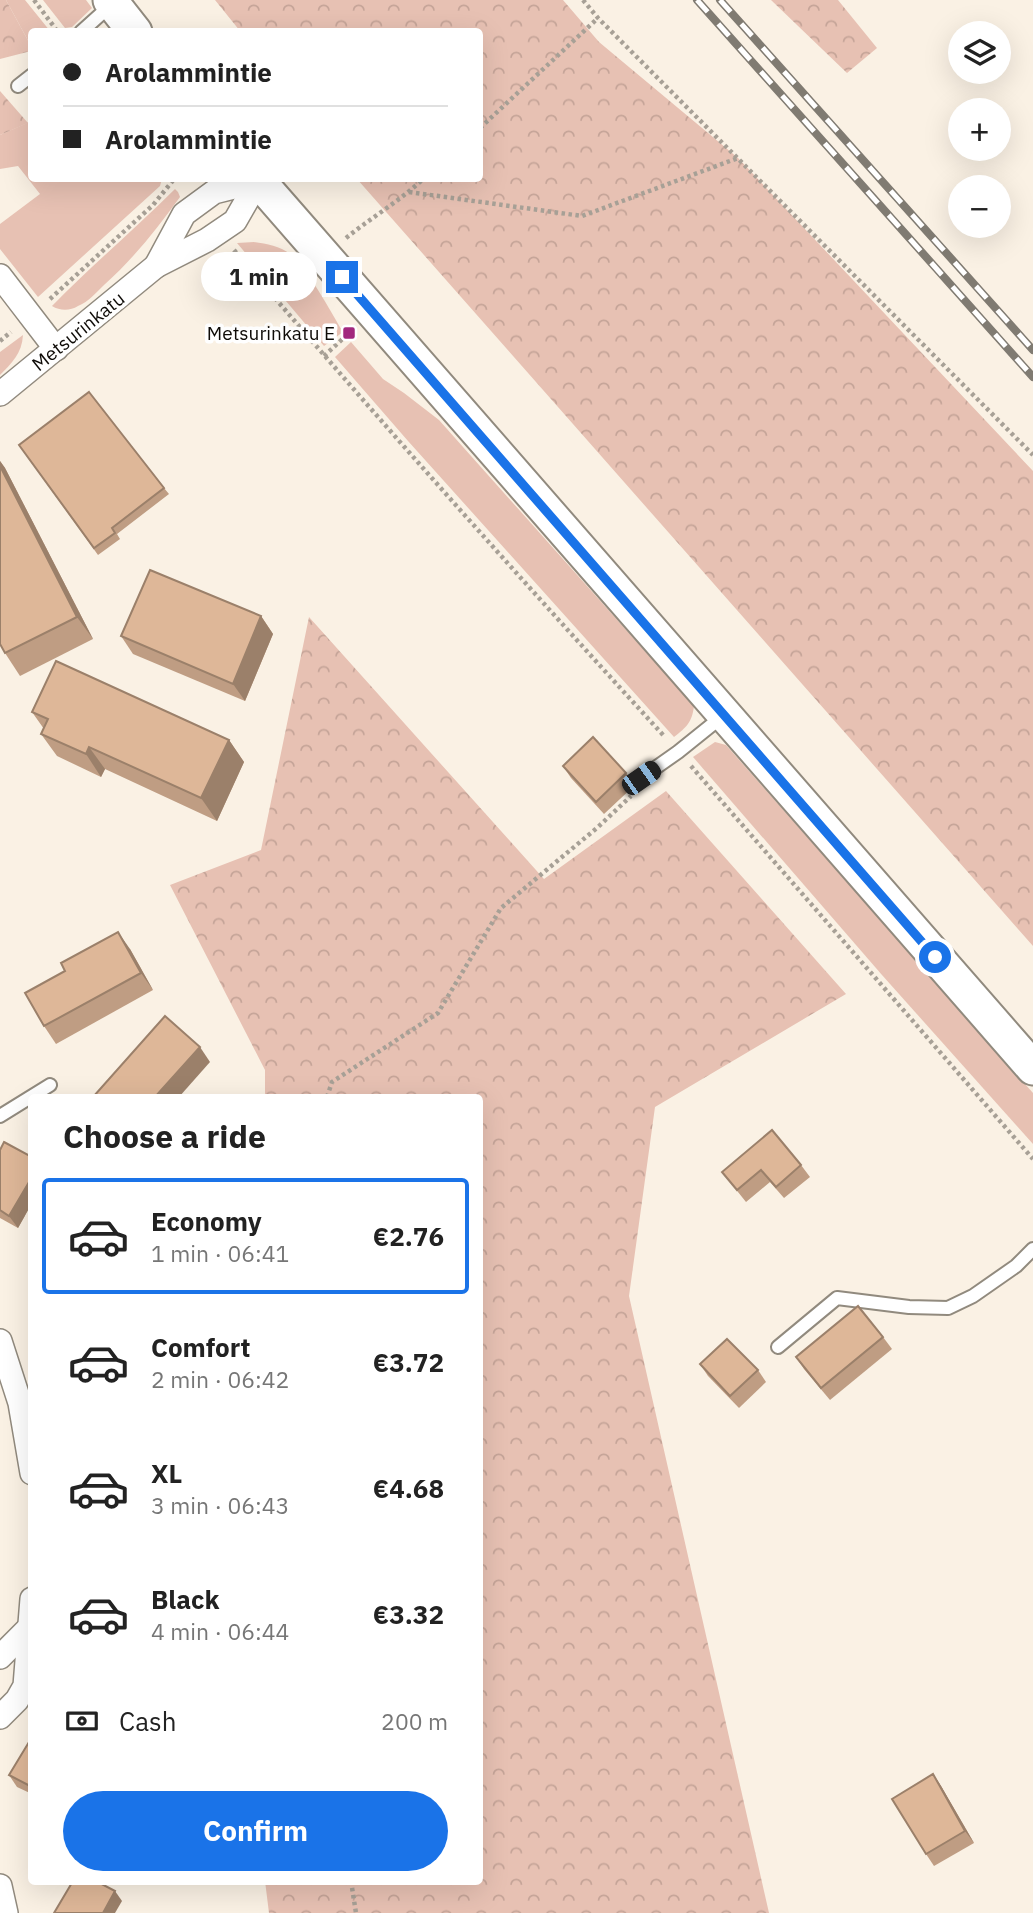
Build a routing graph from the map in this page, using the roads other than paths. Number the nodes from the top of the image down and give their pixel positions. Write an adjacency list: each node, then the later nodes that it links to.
1 (111, 2): 2 (lane); 3 (street)
2 (85, 28)
3 (132, 28)
4 (28, 78): 5 (lane)
5 (18, 86)
6 (251, 182): 9 (street, Metsurinkatu)
7 (257, 182): 9 (street, Metsurinkatu)
8 (260, 182): 13 (street)
9 (156, 266): 11 (street, Metsurinkatu)
10 (0, 276): 11 (street)
11 (56, 349): 12 (street, Metsurinkatu)
12 (0, 394)
13 (724, 715): 14 (lane); 15 (street)
14 (641, 778)
15 (1033, 1068)
16 (50, 1085): 17 (lane)
17 (35, 1094)
18 (28, 1099): 19 (lane)
19 (0, 1116)
20 (1033, 1249): 22 (lane)
21 (0, 1341): 23 (street)
22 (778, 1347)
23 (28, 1450)
24 (28, 1629): 26 (street)
25 (28, 1651): 27 (street)
26 (0, 1657)
27 (0, 1717)
28 (0, 1886): 29 (street)
29 (6, 1913)

